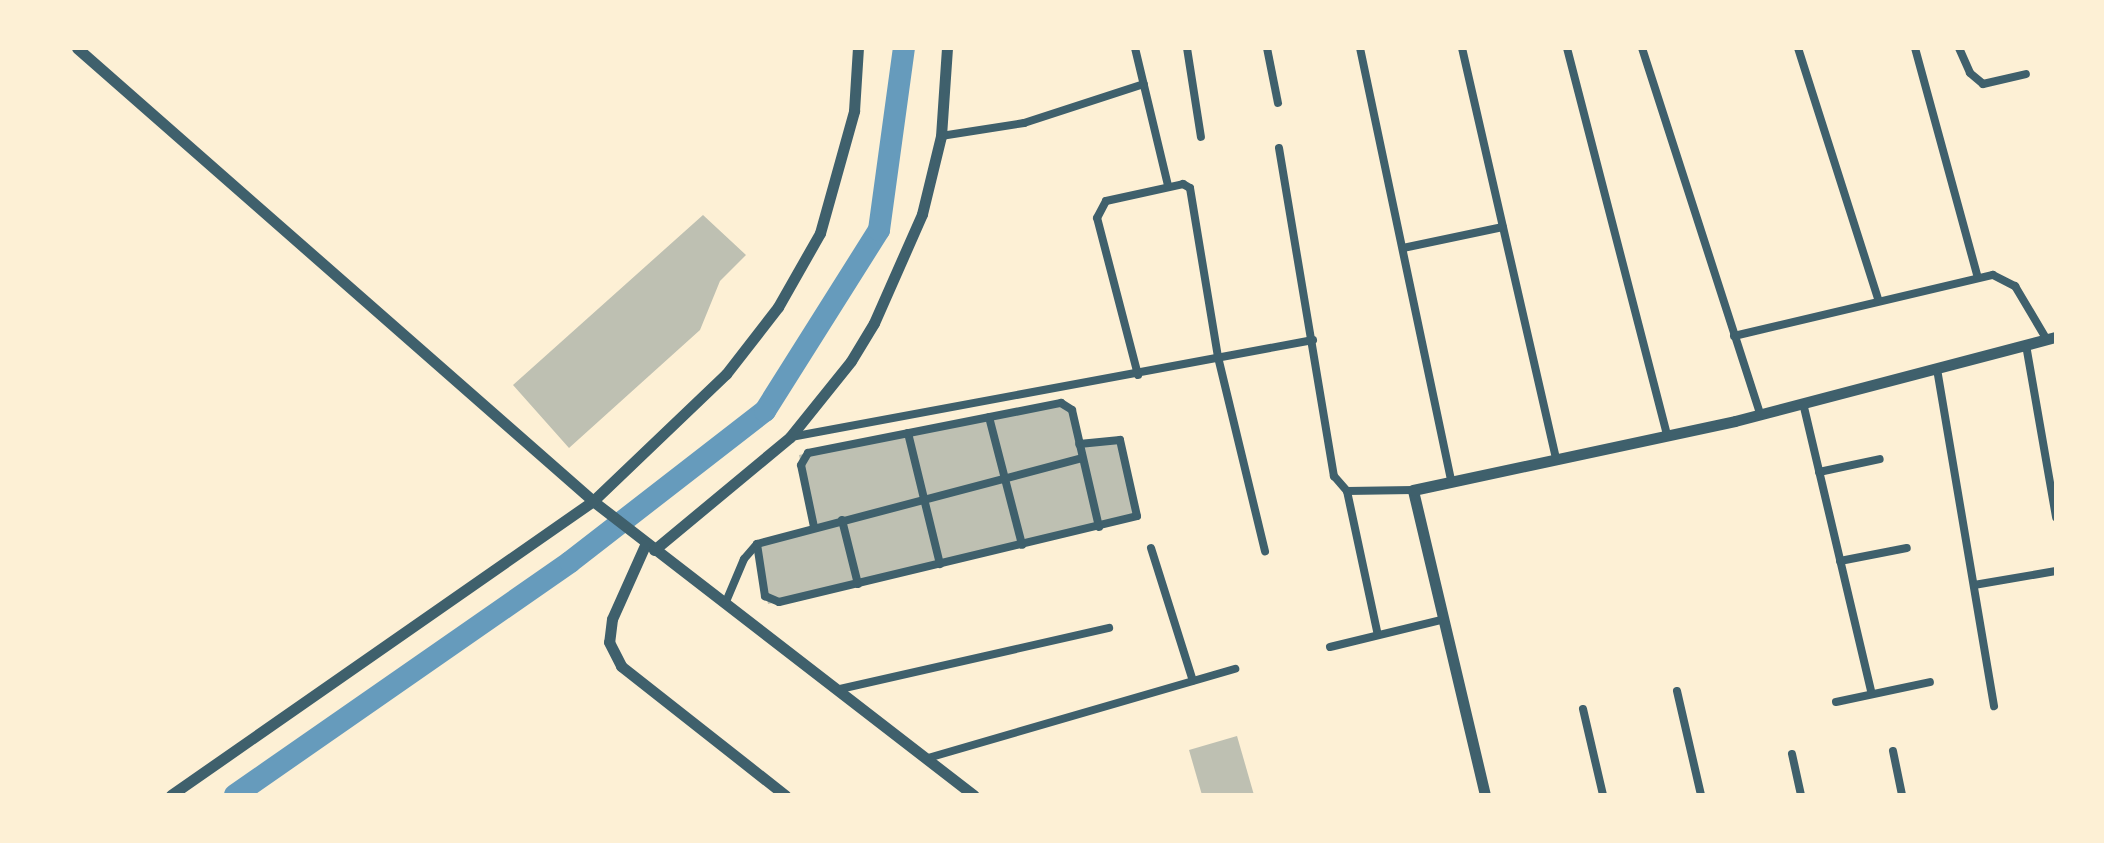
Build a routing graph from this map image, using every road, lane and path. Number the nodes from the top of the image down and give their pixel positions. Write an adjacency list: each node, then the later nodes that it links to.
1 (77, 48): 48 (street)
2 (858, 48): 48 (street)
3 (947, 48): 17 (street)
4 (1135, 48): 15 (street)
5 (1187, 48): 18 (street)
6 (1267, 48): 16 (street)
7 (1360, 48): 22 (street)
8 (1462, 48): 21 (street)
9 (1567, 48): 36 (street)
10 (1642, 48): 25 (street)
11 (1798, 48): 24 (street)
12 (1915, 48): 23 (street)
13 (1959, 48): 14 (street)
14 (2026, 74)
15 (1144, 84): 17 (street); 20 (street)
16 (1278, 103)
17 (941, 136): 37 (street)
18 (1201, 137)
19 (1279, 148): 27 (street)
20 (1168, 185): 29 (street); 31 (street)
21 (1503, 227): 22 (street); 40 (street)
22 (1403, 248): 44 (street)
23 (1978, 278): 24 (street); 26 (street)
24 (1878, 298): 25 (street)
25 (1734, 336): 33 (street)
26 (2052, 338): 28 (street)
27 (1313, 340): 29 (street); 46 (street)
28 (2026, 345): 30 (street); 49 (street)
29 (1218, 357): 31 (street); 58 (street)
30 (1937, 369): 32 (street); 63 (street)
31 (1138, 375): 37 (street)
32 (1803, 403): 33 (street); 42 (street)
33 (1760, 414): 36 (street)
34 (989, 417): 35 (street); 38 (street); 43 (street)
35 (908, 433): 47 (street); 51 (street)
36 (1667, 435): 40 (street)
37 (790, 437): 55 (street)
38 (1079, 444): 39 (street); 52 (street)
39 (1082, 458): 43 (street); 52 (street)
40 (1556, 458): 44 (street)
41 (1880, 459): 42 (street)
42 (1819, 472): 59 (street)
43 (1005, 478): 47 (street); 54 (street)
44 (1451, 479): 45 (street)
45 (1413, 490): 46 (street); 65 (street)
46 (1347, 491): 67 (street)
47 (925, 499): 50 (street); 60 (street)
48 (593, 501): 55 (street); 81 (street)
49 (2056, 517)
50 (842, 520): 51 (street); 62 (street)
51 (814, 527): 53 (street)
52 (1099, 527): 54 (street)
53 (757, 544): 62 (street); 64 (street)
54 (1022, 545): 60 (street)
55 (650, 546): 64 (street); 82 (street)
56 (1151, 548): 70 (street)
57 (1907, 548): 59 (street)
58 (1265, 551)
59 (1840, 561): 74 (street)
60 (940, 564): 62 (street)
61 (2056, 571): 63 (street)
62 (858, 584)
63 (1974, 585): 76 (street)
64 (725, 604): 72 (street)
65 (1445, 619): 67 (street); 84 (street)
66 (1109, 628): 72 (street)
67 (1378, 635): 68 (street)
68 (1330, 647)
69 (1235, 669): 70 (street)
70 (1193, 681): 80 (street)
71 (1930, 682): 74 (street)
72 (840, 689): 80 (street)
73 (1677, 691): 86 (street)
74 (1872, 694): 75 (street)
75 (1836, 702)
76 (1994, 706)
77 (1583, 709): 85 (street)
78 (1893, 751): 88 (street)
79 (1792, 754): 87 (street)
80 (928, 758): 83 (street)
81 (171, 795)
82 (785, 795)
83 (974, 795)
84 (1485, 795)
85 (1603, 795)
86 (1701, 795)
87 (1801, 795)
88 (1902, 795)

